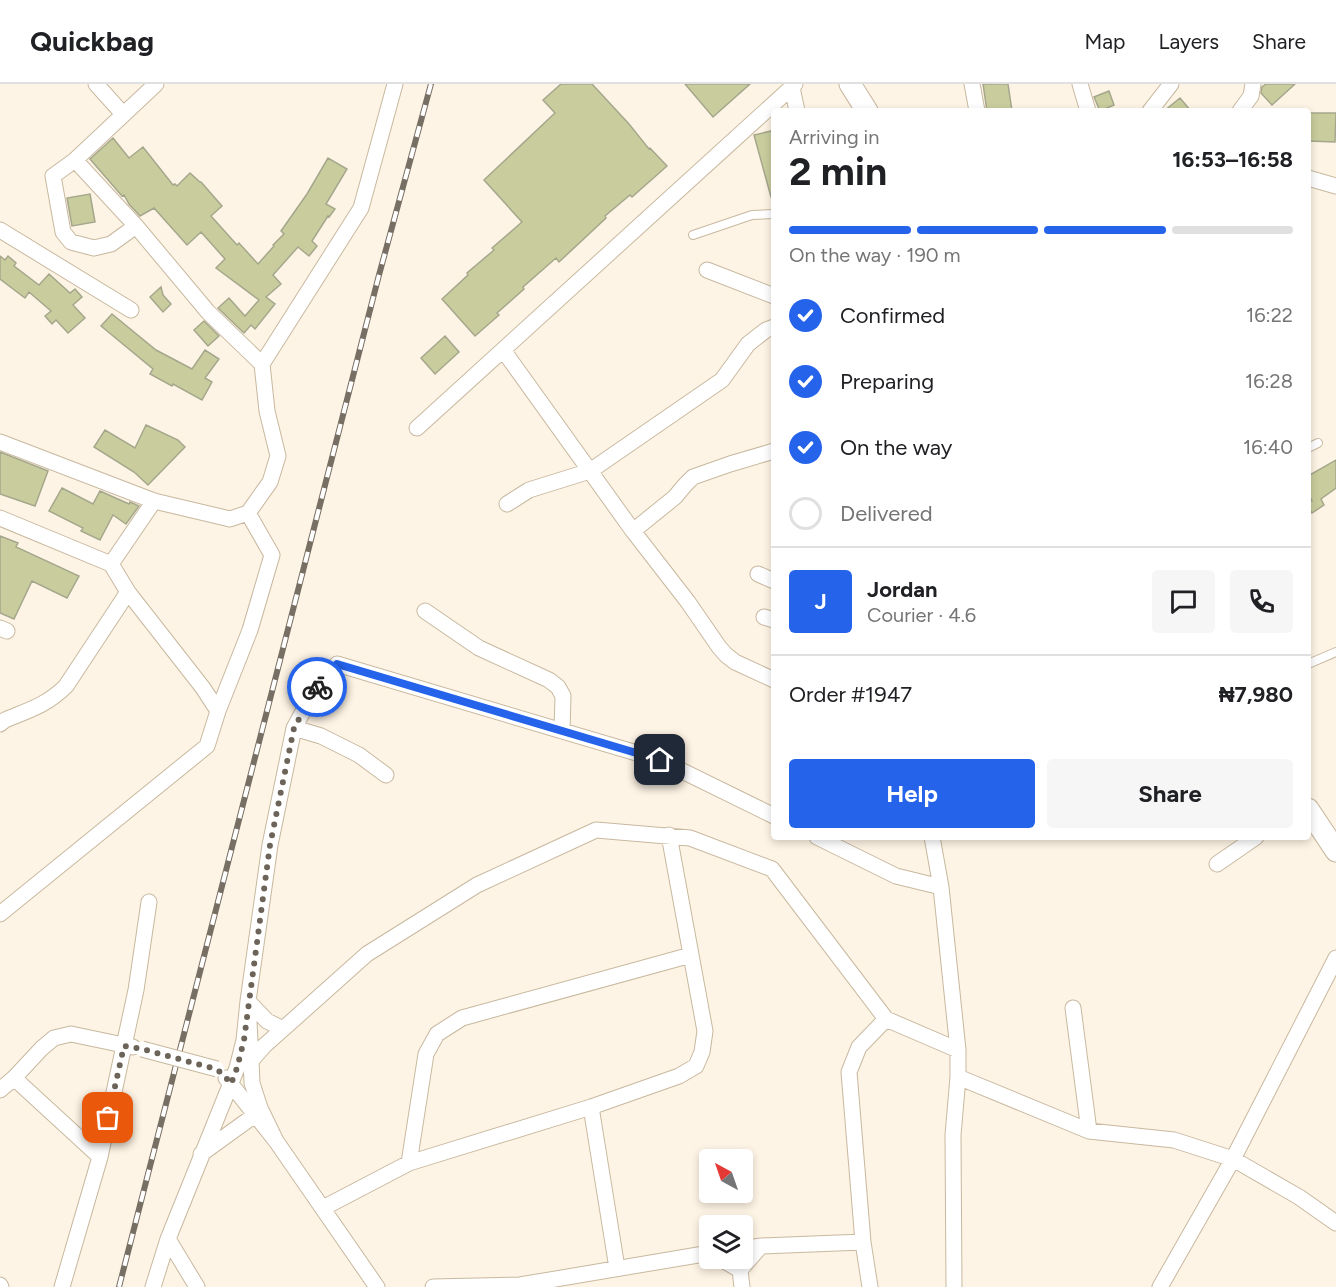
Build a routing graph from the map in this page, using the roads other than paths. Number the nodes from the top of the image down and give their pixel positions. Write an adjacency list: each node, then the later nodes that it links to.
1 (96, 84): 16 (street)
2 (156, 84): 16 (street)
3 (395, 84): 29 (street)
4 (850, 84): 11 (main road)
5 (972, 84): 12 (street)
6 (1080, 84): 13 (street)
7 (1171, 84): 14 (street)
8 (1253, 84): 15 (street)
9 (794, 86): 10 (street); 28 (street)
10 (797, 108)
11 (865, 108)
12 (977, 108)
13 (1087, 108)
14 (1152, 108)
15 (1242, 108)
16 (123, 114): 17 (street)
17 (75, 160): 21 (street); 21 (street)
18 (1311, 179): 19 (street)
19 (1336, 186)
20 (771, 214): 23 (lane)
21 (136, 226): 29 (street)
22 (0, 230): 26 (street)
23 (693, 235)
24 (707, 270): 25 (street)
25 (771, 295)
26 (131, 310)
27 (771, 328): 35 (street)
28 (503, 350): 30 (street); 35 (street)
29 (262, 364): 38 (street)
30 (417, 428)
31 (0, 442): 36 (street)
32 (1318, 443): 33 (lane)
33 (1311, 446)
34 (771, 453): 40 (street)
35 (590, 471): 37 (street); 40 (street)
36 (154, 501): 38 (street); 41 (street)
37 (507, 504)
38 (248, 513): 49 (street)
39 (0, 518): 41 (street)
40 (633, 531): 48 (street)
41 (111, 564): 44 (street)
42 (758, 574): 43 (street)
43 (771, 579)
44 (128, 592): 49 (street); 50 (street)
45 (425, 612): 52 (street)
46 (1336, 652): 47 (lane)
47 (1311, 662)
48 (771, 679)
49 (218, 711): 64 (street)
50 (0, 724)
51 (294, 728): 52 (street); 53 (street); 67 (street)
52 (562, 731): 55 (street)
53 (386, 775)
54 (1311, 813): 60 (main road)
55 (771, 815)
56 (669, 835): 65 (street); 69 (street); 70 (street)
57 (823, 840): 62 (street)
58 (933, 840): 62 (street)
59 (1252, 840): 61 (street)
60 (1336, 851)
61 (1217, 864)
62 (941, 887): 72 (street)
63 (149, 902): 71 (street)
64 (0, 914)
65 (691, 955): 78 (street); 85 (street)
66 (1336, 958): 84 (street)
67 (248, 1001): 70 (street); 73 (street); 76 (street)
68 (1073, 1008): 80 (street)
69 (886, 1019): 72 (street); 89 (street)
70 (283, 1029): 73 (street)
71 (124, 1046): 74 (street); 76 (street, bridge); 83 (street)
72 (958, 1050): 75 (street)
73 (251, 1061): 81 (street)
74 (14, 1077): 77 (street); 83 (street)
75 (958, 1077): 80 (street); 103 (street)
76 (231, 1084): 79 (street); 82 (street)
77 (0, 1090)
78 (591, 1107): 85 (street); 93 (street)
79 (255, 1115): 81 (street); 82 (street)
80 (1089, 1131): 84 (street)
81 (276, 1140): 86 (street)
82 (201, 1155): 88 (street)
83 (100, 1157): 96 (street)
84 (1233, 1160): 87 (street); 104 (street)
85 (409, 1163): 86 (street)
86 (323, 1208): 99 (street)
87 (1336, 1223)
88 (168, 1239): 97 (street); 98 (street)
89 (863, 1242): 90 (street); 102 (street)
90 (761, 1246): 91 (street); 94 (street)
91 (753, 1247)
92 (699, 1256): 93 (street)
93 (616, 1268): 95 (street)
94 (740, 1270): 101 (street)
95 (520, 1286): 100 (street)
96 (62, 1287)
97 (153, 1287)
98 (197, 1287)
99 (377, 1287)
100 (433, 1287)
101 (742, 1287)
102 (870, 1287)
103 (954, 1287)
104 (1160, 1287)

